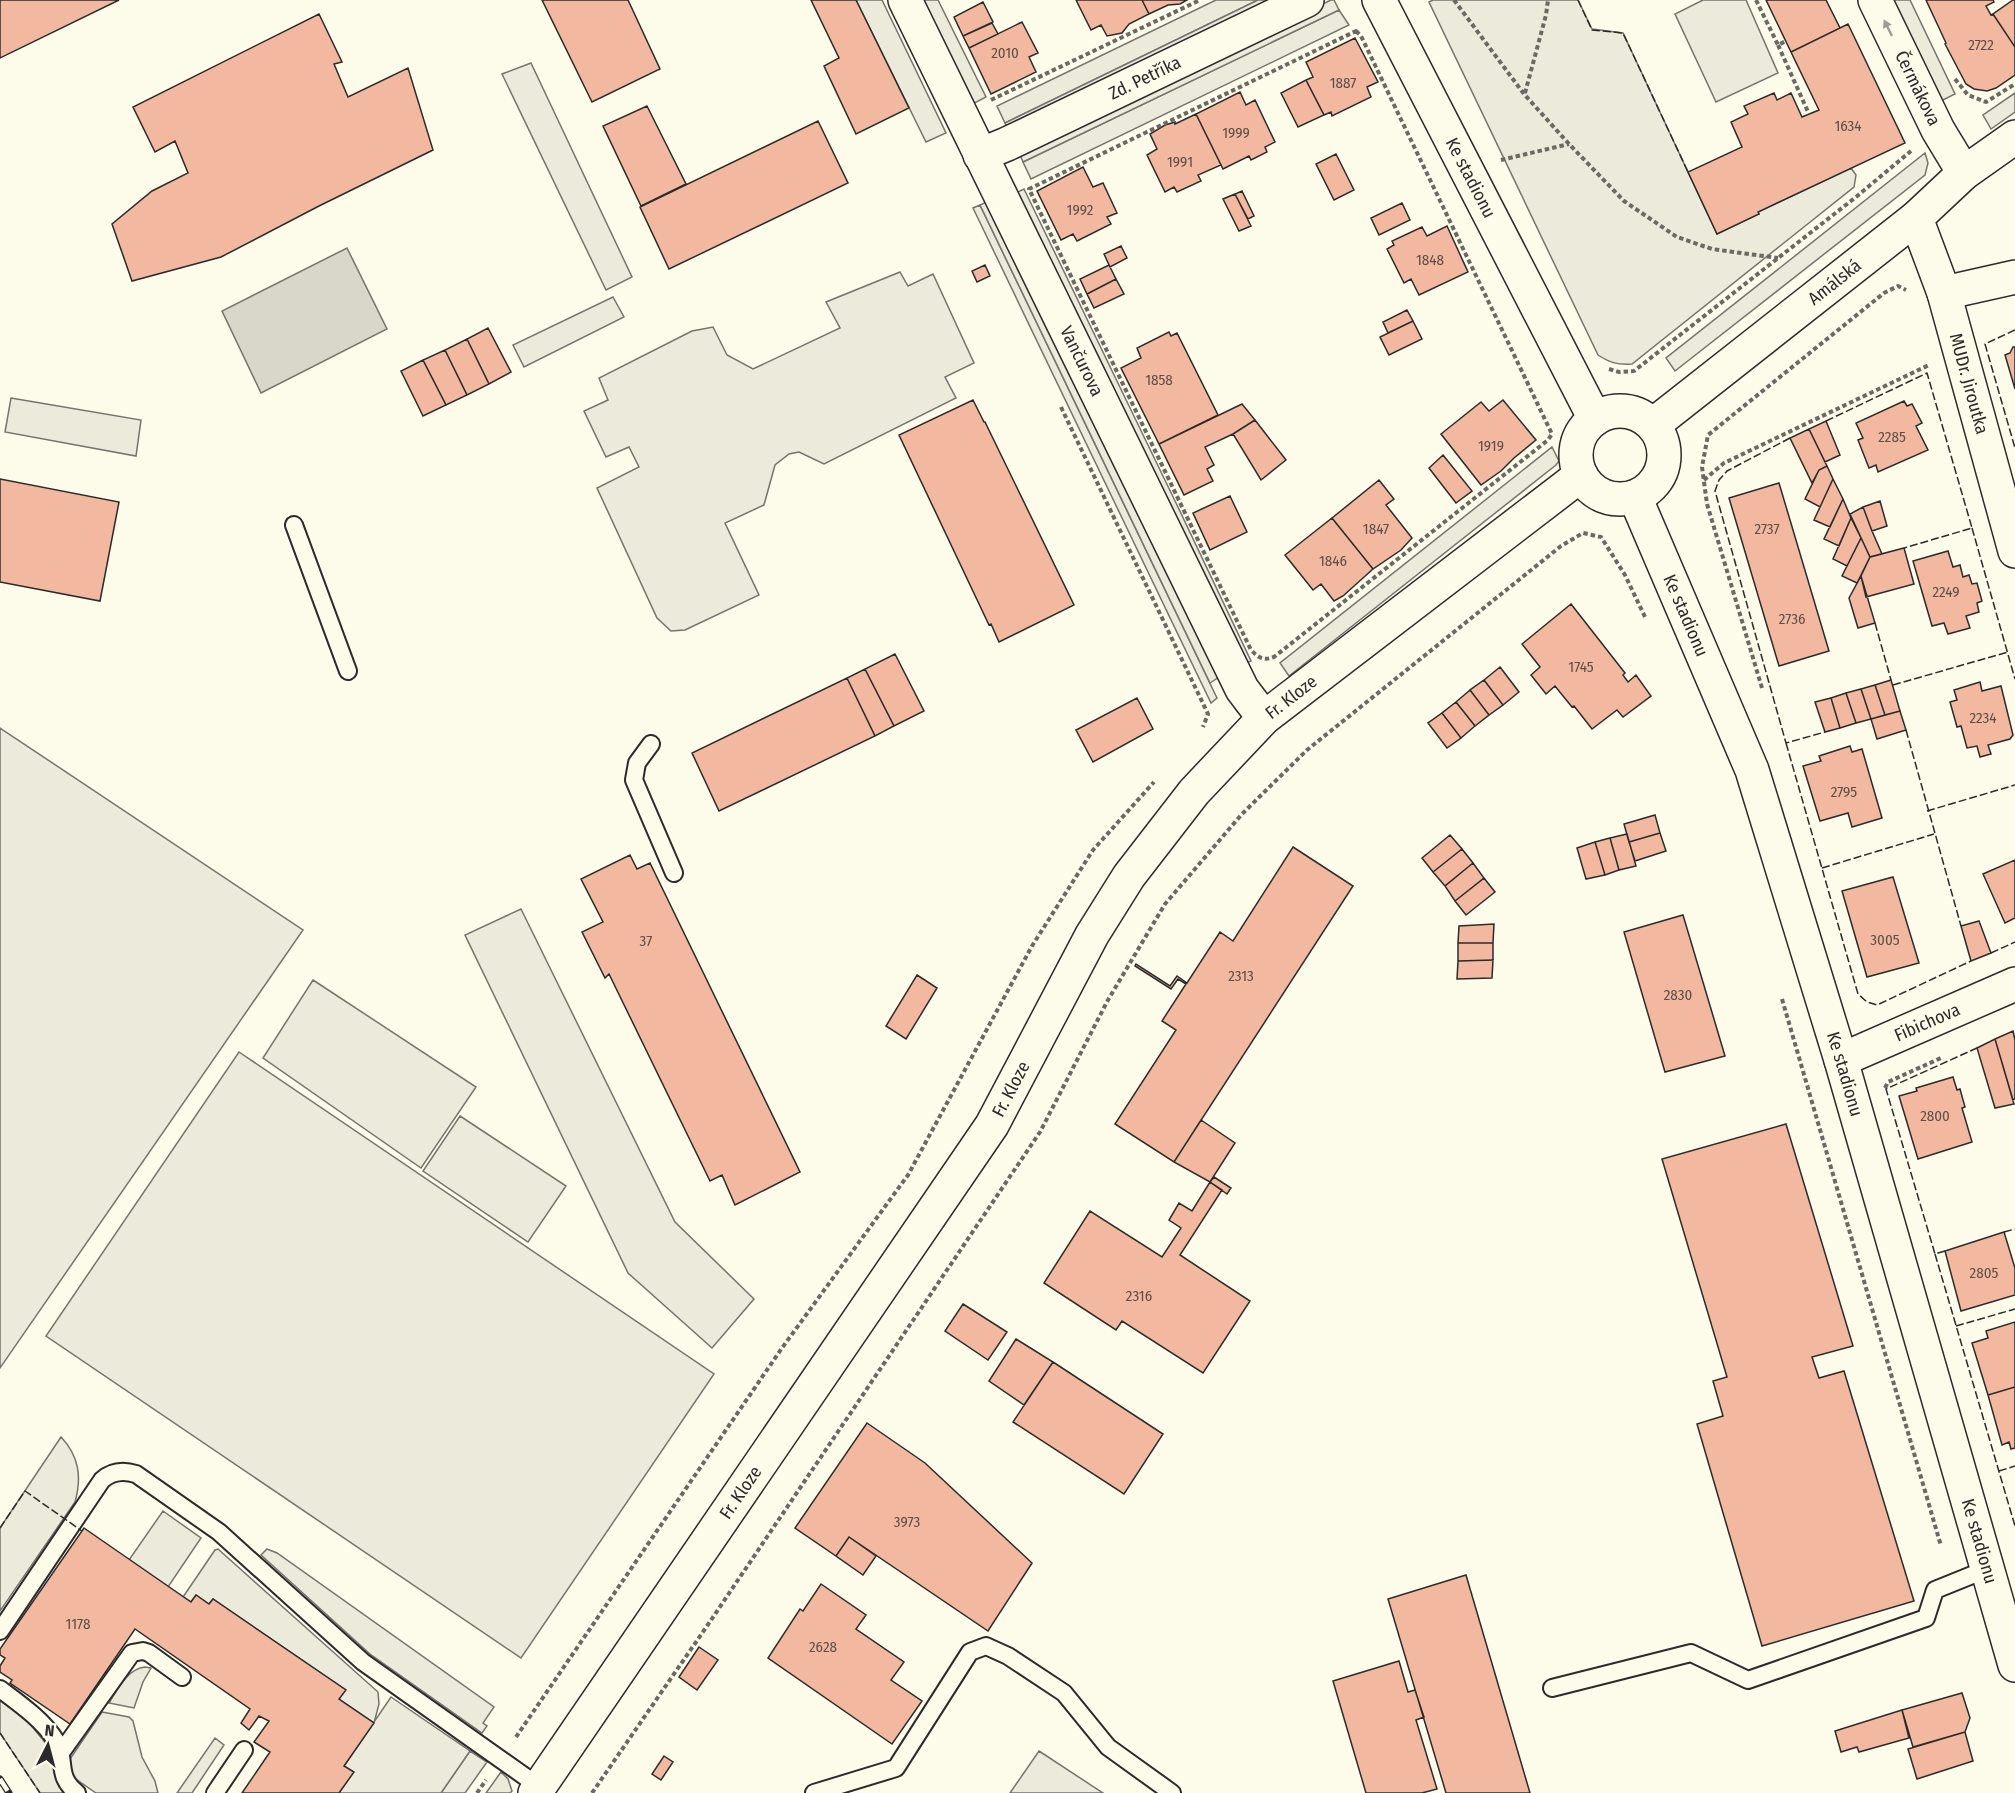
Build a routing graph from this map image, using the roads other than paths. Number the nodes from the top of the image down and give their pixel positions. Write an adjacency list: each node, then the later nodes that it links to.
1 (905, 0): 6 (street, Vančurova)
2 (1307, 0): 6 (street, Zd. Petříka)
3 (1379, 0): 11 (street, Ke stadionu)
4 (1875, 0): 7 (street, Čermákova, one-way to 4)
5 (2015, 137): 7 (street, Amálská)
6 (980, 155): 18 (street, Vančurova)
7 (1964, 173): 8 (street, Amálská)
8 (1916, 218): 10 (street, MUDr. Jiroutka); 12 (street, Amálská)
9 (2015, 277): 10 (street)
10 (1944, 293): 16 (street, MUDr. Jiroutka)
11 (1595, 419): 12 (street); 13 (street)
12 (1653, 425): 14 (street)
13 (1581, 475): 14 (street); 18 (street, Fr. Kloze)
14 (1635, 497): 22 (street, Ke stadionu)
15 (294, 525): 17 (lane)
16 (2015, 551)
17 (348, 671)
18 (1264, 718): 31 (street, Fr. Kloze)
19 (651, 744): 20 (lane)
20 (674, 873)
21 (2015, 984): 22 (street, Fibichova)
22 (1841, 1060): 23 (street, Ke stadionu)
23 (1987, 1569): 25 (street, Ke stadionu); 27 (lane)
24 (0, 1631): 31 (lane)
25 (2014, 1660)
26 (182, 1677): 30 (lane)
27 (1552, 1688)
28 (0, 1689): 30 (lane)
29 (244, 1750): 33 (lane)
30 (60, 1755): 32 (lane)
31 (540, 1791)
32 (77, 1793)
33 (215, 1793)
34 (814, 1793): 35 (lane)
35 (1172, 1793)

